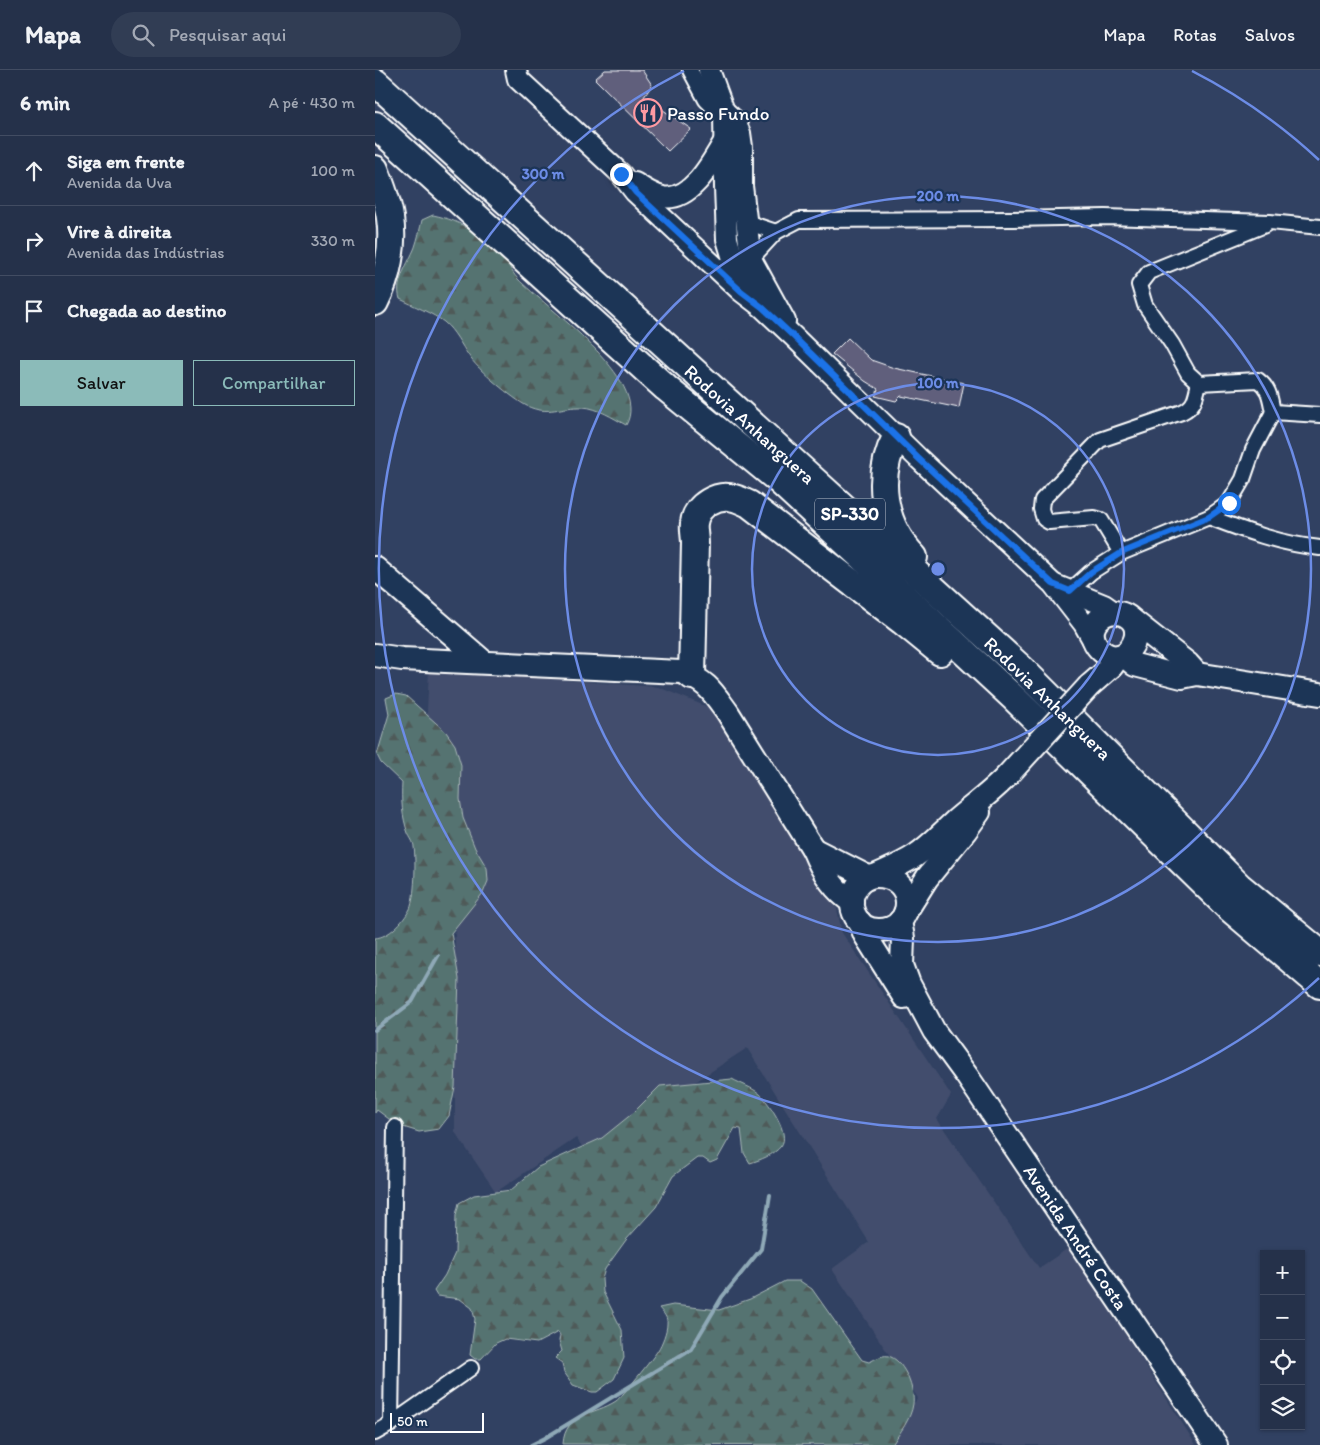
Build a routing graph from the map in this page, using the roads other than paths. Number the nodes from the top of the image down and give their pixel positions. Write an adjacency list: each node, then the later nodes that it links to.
1 (690, 70): 5 (street)
2 (709, 70): 5 (main road)
3 (517, 75): 9 (main road)
4 (375, 82): 34 (highway, Rodovia Anhanguera / SP-330)
5 (724, 111): 7 (main road); 10 (main road)
6 (375, 125): 38 (highway, Rodovia Anhanguera / SP-330)
7 (725, 140): 9 (main road); 10 (main road)
8 (375, 169): 16 (highway)
9 (621, 174): 17 (main road)
10 (734, 187): 11 (main road); 17 (main road)
11 (746, 222): 14 (street); 15 (main road)
12 (1270, 222): 13 (street); 14 (street); 19 (street)
13 (1320, 227)
14 (776, 232): 15 (street)
15 (751, 259): 18 (main road)
16 (375, 302)
17 (762, 307): 18 (main road)
18 (793, 336): 22 (main road)
19 (1199, 383): 20 (street); 25 (street)
20 (1273, 412): 21 (street); 23 (street)
21 (1320, 415)
22 (896, 437): 27 (main road); 34 (highway)
23 (1209, 517): 24 (street); 25 (street)
24 (1320, 548)
25 (1121, 553): 27 (street)
26 (375, 568): 29 (main road)
27 (1061, 587): 28 (main road); 30 (main road)
28 (1123, 616): 30 (main road); 30 (main road); 35 (main road)
29 (442, 626): 32 (main road); 33 (main road)
30 (1109, 650): 35 (main road); 39 (main road, bridge)
31 (375, 655): 32 (main road)
32 (430, 660): 33 (main road)
33 (484, 662): 36 (main road)
34 (1022, 669): 44 (highway, Rodovia Anhanguera / SP-330)
35 (1197, 674): 37 (main road)
36 (693, 676): 38 (highway); 40 (main road)
37 (1320, 694)
38 (1015, 698): 45 (highway, Rodovia Anhanguera / SP-330)
39 (1000, 783): 41 (main road); 43 (main road)
40 (813, 849): 41 (main road); 42 (main road)
41 (871, 876): 42 (main road); 43 (main road)
42 (856, 912): 43 (main road); 46 (main road)
43 (903, 916): 46 (main road)
44 (1320, 953)
45 (1320, 985)
46 (934, 1031): 51 (main road, Avenida André Costa)
47 (395, 1127): 49 (street)
48 (471, 1368): 49 (street)
49 (391, 1424): 50 (street)
50 (375, 1433)
51 (1216, 1445)

